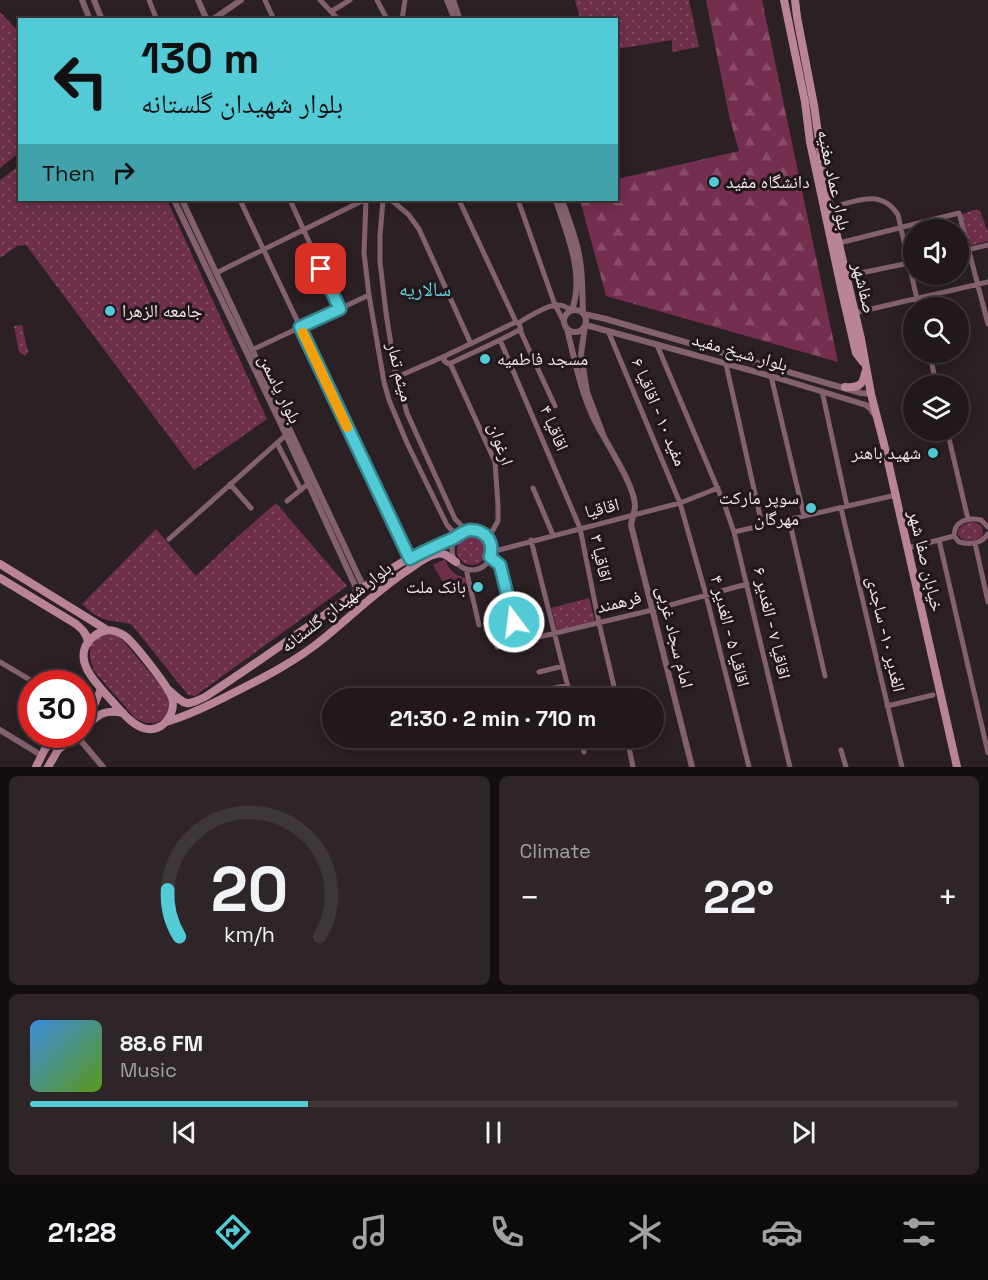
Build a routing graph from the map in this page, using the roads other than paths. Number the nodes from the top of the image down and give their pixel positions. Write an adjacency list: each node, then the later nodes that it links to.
1 (82, 0): 16 (street)
2 (94, 0): 17 (street)
3 (149, 0): 18 (street)
4 (198, 0): 19 (street)
5 (241, 0): 20 (street)
6 (265, 0): 21 (street)
7 (320, 0): 15 (street)
8 (350, 0): 15 (street)
9 (377, 0): 23 (street)
10 (405, 0): 24 (street)
11 (447, 0): 25 (street)
12 (453, 0): 26 (street)
13 (784, 0): 78 (main road, بلوار عماد مغنیه)
14 (795, 0): 27 (main road, بلوار عماد مغنیه)
15 (332, 11): 22 (street)
16 (89, 18)
17 (101, 18)
18 (156, 18)
19 (206, 18)
20 (215, 18)
21 (273, 18)
22 (337, 18)
23 (386, 18)
24 (402, 18)
25 (453, 18)
26 (459, 18)
27 (820, 150): 39 (main road, صفاشهر)
28 (174, 201): 89 (street, بلوار یاسمن)
29 (182, 201): 52 (street, بلوار یاسمن)
30 (240, 201): 48 (street)
31 (290, 201): 44 (street)
32 (364, 201): 44 (street); 56 (street, میثم تمار)
33 (384, 201): 81 (street, میثم تمار)
34 (393, 201): 73 (street)
35 (459, 201): 65 (street)
36 (518, 201): 59 (street)
37 (556, 201): 61 (street)
38 (562, 201): 63 (street)
39 (831, 208): 43 (street); 46 (main road, صفاشهر)
40 (935, 219): 41 (street)
41 (960, 219)
42 (903, 227): 43 (street)
43 (900, 228): 45 (street); 46 (street)
44 (303, 230): 48 (street); 60 (street)
45 (903, 237)
46 (838, 243): 53 (main road, صفاشهر)
47 (988, 245): 49 (street)
48 (264, 249): 52 (street); 68 (street)
49 (969, 250)
50 (969, 253): 55 (street)
51 (903, 264): 53 (street)
52 (216, 273): 75 (street, بلوار یاسمن)
53 (846, 276): 62 (main road, صفاشهر)
54 (988, 282): 55 (street)
55 (979, 285): 57 (street); 66 (street)
56 (369, 295): 60 (street); 115 (street, میثم تمار)
57 (922, 297)
58 (903, 301): 62 (street)
59 (555, 305): 61 (street); 64 (street); 65 (street)
60 (340, 309): 68 (street)
61 (572, 310): 63 (street); 64 (street)
62 (854, 313): 78 (main road, صفاشهر)
63 (584, 314): 67 (street); 82 (street, بلوار شیخ مفید)
64 (564, 322): 69 (street)
65 (517, 323): 70 (street); 73 (street)
66 (988, 324)
67 (585, 326): 69 (street); 71 (street, بلوار شیخ مفید); 90 (street)
68 (300, 327): 75 (street); 123 (street)
69 (567, 329): 90 (street)
70 (520, 330): 72 (street); 87 (street)
71 (609, 333): 74 (street, بلوار شیخ مفید); 100 (street, مفید ۱۰ - اقاقیا ۶)
72 (500, 340): 77 (street); 109 (street, اقاقیا ۴)
73 (471, 344): 76 (street)
74 (657, 345): 79 (street, بلوار شیخ مفید); 96 (street, اقاقیا ۷ - الغدیر ۶)
75 (252, 350): 89 (street, بلوار یاسمن)
76 (445, 356): 77 (street, ارغوان); 81 (street)
77 (450, 363): 116 (street, ارغوان)
78 (864, 363): 82 (main road); 85 (main road, خیابان صفا شهر)
79 (726, 364): 80 (street, بلوار شیخ مفید); 107 (street)
80 (771, 376): 83 (street, بلوار شیخ مفید); 104 (street)
81 (397, 377): 110 (street, میثم تمار)
82 (845, 387): 84 (street, بلوار شیخ مفید)
83 (822, 391): 86 (street, بلوار شیخ مفید); 101 (street, الغدیر ۱۰- ساجدی)
84 (861, 393): 85 (street, بلوار شیخ مفید); 86 (street)
85 (871, 394): 88 (main road, خیابان صفا شهر)
86 (862, 404): 88 (street, بلوار شیخ مفید)
87 (555, 406)
88 (878, 421): 98 (main road, خیابان صفا شهر)
89 (288, 434): 92 (street); 94 (street, بلوار یاسمن); 128 (street, بلوار یاسمن)
90 (604, 437): 103 (street, امام سجاد غربی)
91 (950, 441): 106 (street)
92 (277, 442): 93 (street); 97 (street)
93 (230, 484): 102 (street); 117 (street)
94 (308, 484): 97 (street); 128 (street, بلوار یاسمن)
95 (533, 488): 113 (street)
96 (718, 488): 100 (street, اقاقیا); 111 (street, اقاقیا ۷ - الغدیر ۶)
97 (301, 490): 99 (street)
98 (896, 495): 101 (street); 121 (main road, خیابان صفا شهر)
99 (287, 501)
100 (680, 503): 103 (street, اقاقیا); 131 (street, اقاقیا ۵ - الغدیر ۴)
101 (844, 507): 104 (street); 154 (street, الغدیر ۱۰- ساجدی)
102 (251, 508)
103 (633, 515): 109 (street, اقاقیا); 133 (street, امام سجاد غربی)
104 (804, 516): 105 (street)
105 (789, 519): 107 (street); 145 (street)
106 (968, 519): 108 (street); 114 (street)
107 (762, 525): 111 (street)
108 (988, 527)
109 (580, 528): 113 (street, اقاقیا); 134 (street, اقاقیا ۳)
110 (470, 530): 115 (street); 116 (street)
111 (734, 532): 129 (street, اقاقیا ۷ - الغدیر ۶)
112 (988, 534): 120 (street)
113 (553, 535): 118 (street, اقاقیا)
114 (954, 536): 119 (street); 120 (street)
115 (457, 537): 123 (main road, بلوار شهیدان گلستانه); 124 (street)
116 (487, 537): 122 (street)
117 (169, 539)
118 (531, 540): 122 (street, اقاقیا); 137 (street)
119 (939, 540): 121 (street); 166 (street)
120 (975, 543): 132 (street)
121 (908, 548): 177 (main road, خیابان صفا شهر)
122 (491, 554): 126 (street); 138 (street)
123 (410, 559): 130 (main road, بلوار شهیدان گلستانه)
124 (456, 562): 126 (street); 157 (main road, بلوار شهیدان گلستانه)
125 (0, 564): 136 (main road)
126 (466, 569): 135 (street)
127 (0, 578): 139 (main road)
128 (356, 579): 130 (street, بلوار یاسمن)
129 (747, 584): 131 (street, فرهمند); 174 (street, اقاقیا ۷ - الغدیر ۶)
130 (361, 590): 151 (main road, بلوار شهیدان گلستانه)
131 (706, 595): 133 (street, فرهمند); 173 (street, اقاقیا ۵ - الغدیر ۴)
132 (988, 602)
133 (652, 610): 134 (street, فرهمند); 172 (street, امام سجاد غربی)
134 (599, 623): 137 (street, فرهمند); 149 (street, اقاقیا ۳)
135 (479, 625)
136 (107, 630): 139 (main road); 151 (main road)
137 (554, 633): 138 (street, فرهمند); 142 (street)
138 (519, 642): 140 (street, فرهمند)
139 (88, 643): 150 (main road)
140 (497, 647)
141 (0, 662): 144 (street)
142 (563, 666): 143 (street); 146 (street)
143 (538, 672)
144 (18, 673)
145 (825, 676)
146 (568, 685): 147 (street); 148 (street)
147 (555, 688)
148 (569, 688)
149 (614, 688)
150 (101, 689): 153 (main road); 155 (main road)
151 (170, 691): 157 (main road)
152 (933, 695): 154 (street)
153 (96, 699)
154 (887, 706): 176 (street, الغدیر ۱۰- ساجدی)
155 (123, 713): 156 (main road); 157 (main road)
156 (96, 719)
157 (166, 722)
158 (0, 730): 167 (street)
159 (46, 748): 167 (main road)
160 (60, 748): 169 (main road)
161 (86, 748): 170 (street)
162 (583, 748): 165 (street)
163 (629, 748): 171 (street)
164 (841, 750): 175 (street)
165 (584, 752)
166 (988, 753)
167 (42, 755): 168 (main road)
168 (36, 767)
169 (48, 767)
170 (103, 767)
171 (633, 767)
172 (692, 767)
173 (749, 767)
174 (790, 767)
175 (846, 767)
176 (902, 767)
177 (957, 767)

